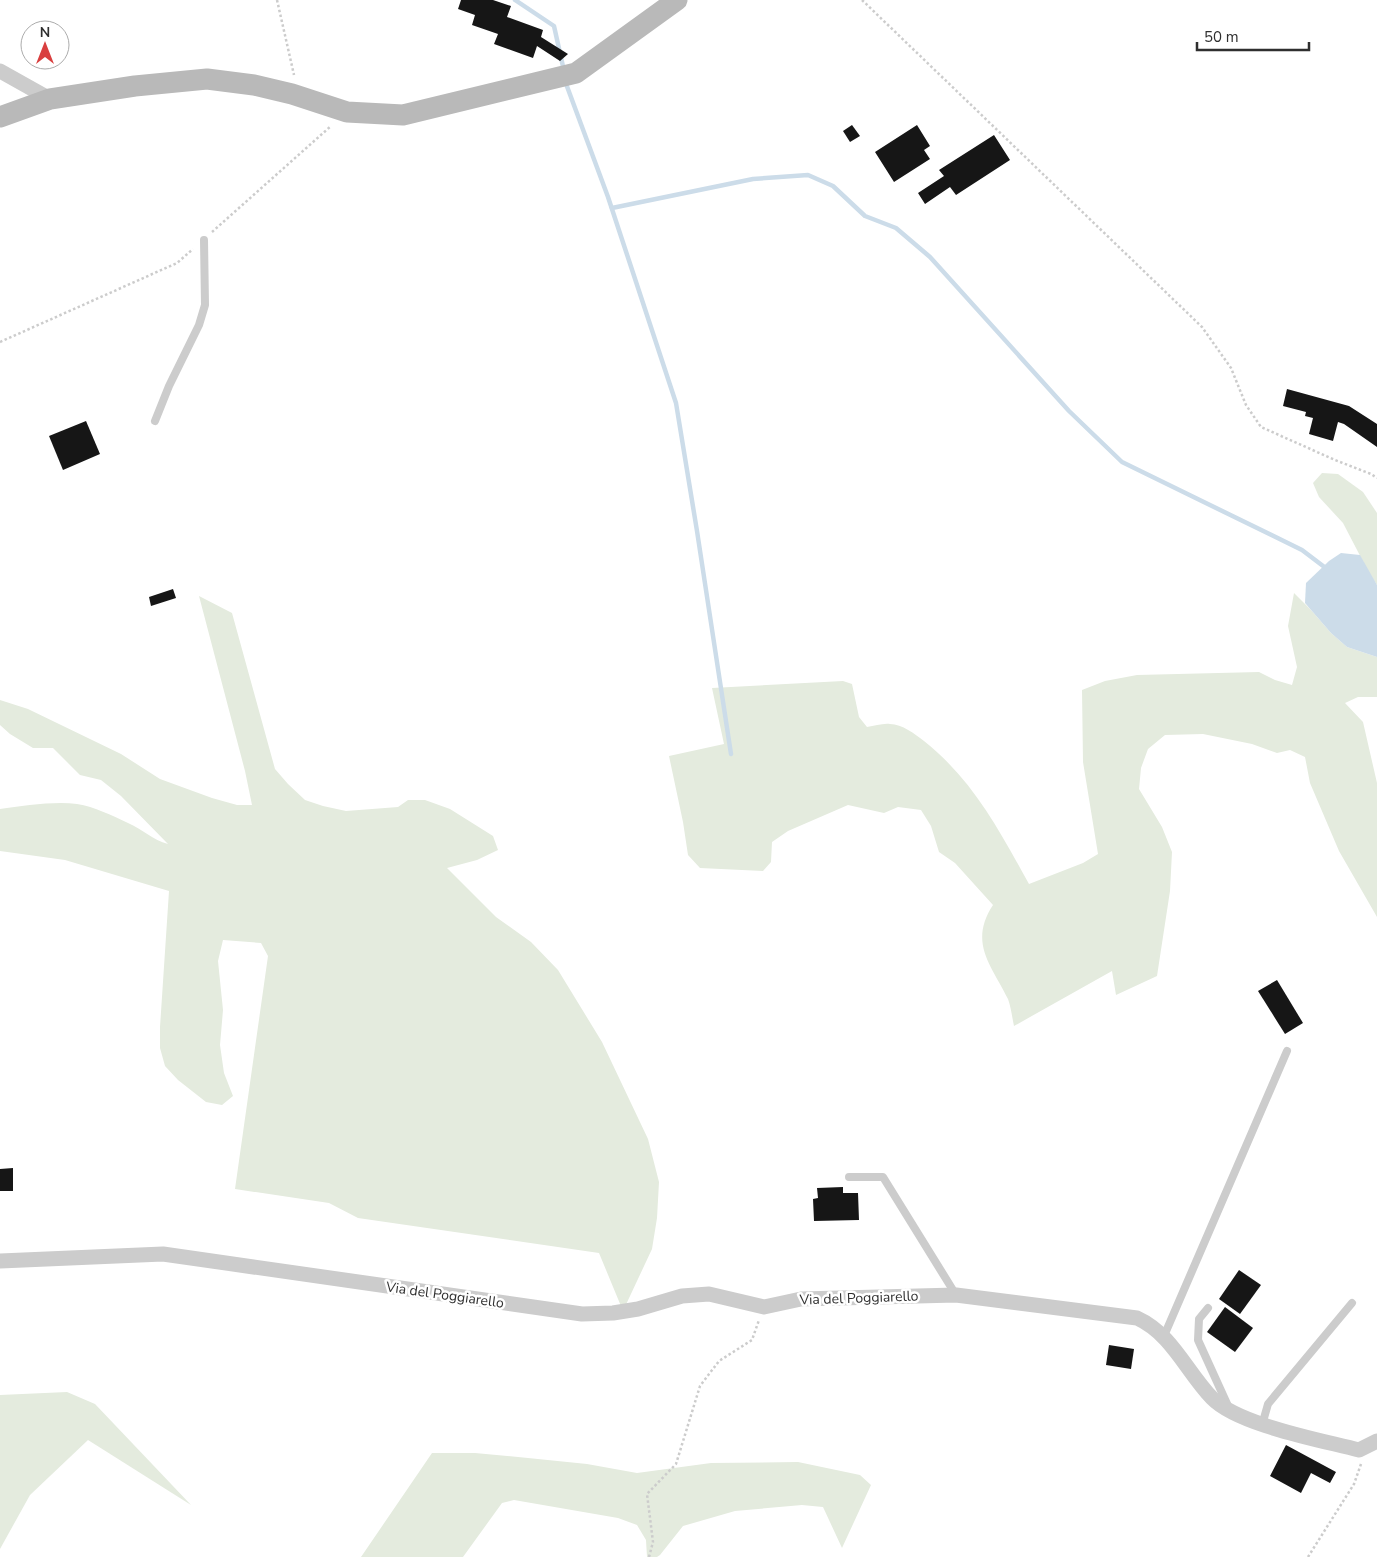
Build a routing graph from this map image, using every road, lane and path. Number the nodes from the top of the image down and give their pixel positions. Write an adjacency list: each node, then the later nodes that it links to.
1 (277, 0): 5 (path)
2 (677, 0): 7 (street)
3 (862, 0): 12 (path)
4 (0, 71): 6 (street)
5 (292, 94): 6 (street); 7 (street)
6 (50, 99): 8 (street)
7 (347, 112): 9 (path)
8 (0, 117)
9 (204, 240): 10 (path); 11 (lane)
10 (0, 342)
11 (155, 421)
12 (1377, 478)
13 (1287, 1051): 20 (lane)
14 (848, 1177): 16 (lane)
15 (0, 1260): 18 (street, Via del Poggiarello)
16 (956, 1295): 18 (street, Via del Poggiarello); 20 (street, Via del Poggiarello)
17 (1352, 1303): 22 (lane)
18 (764, 1307): 25 (path)
19 (1208, 1308): 21 (lane)
20 (1164, 1336): 21 (street, Via del Poggiarello)
21 (1230, 1410): 22 (street, Via del Poggiarello)
22 (1262, 1425): 24 (street, Via del Poggiarello)
23 (1377, 1440): 24 (street)
24 (1359, 1450): 26 (path)
25 (649, 1557)
26 (1308, 1557)

